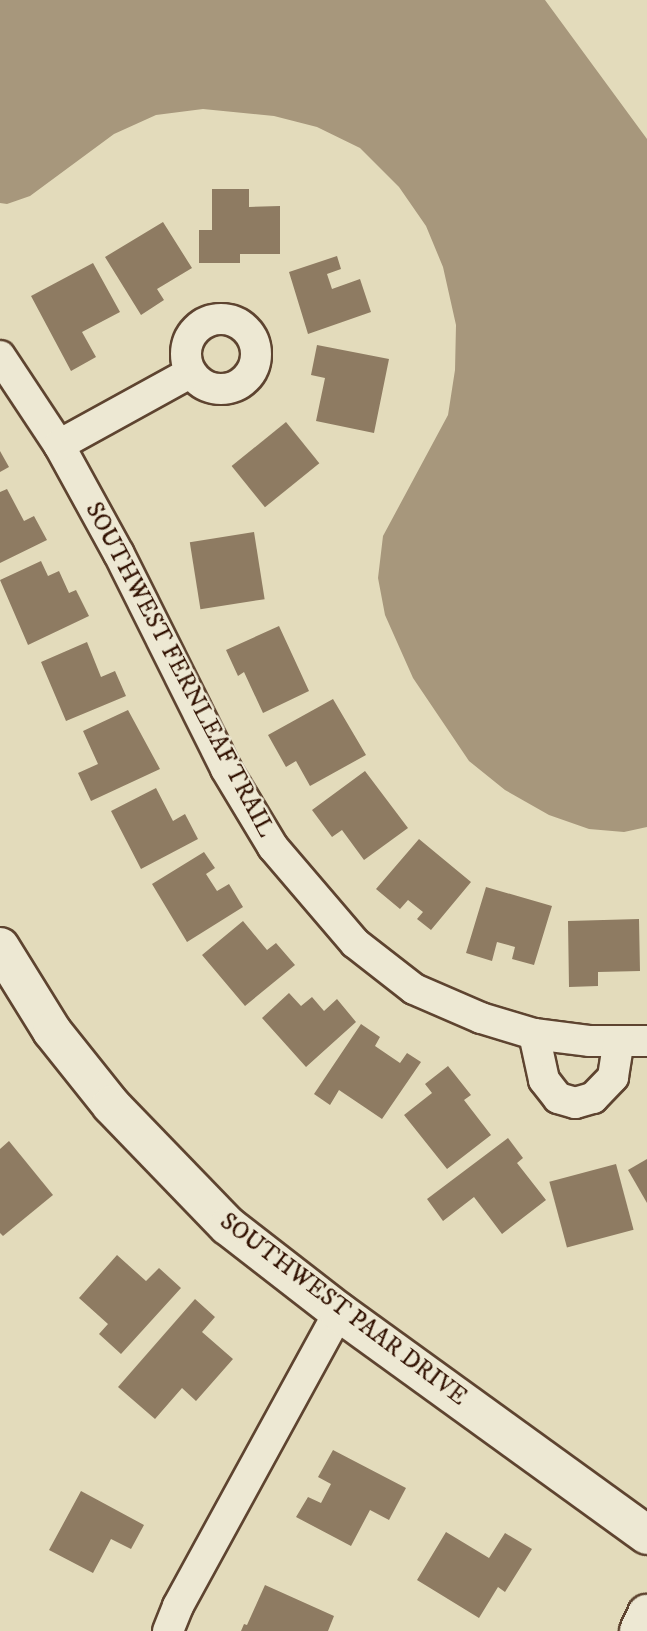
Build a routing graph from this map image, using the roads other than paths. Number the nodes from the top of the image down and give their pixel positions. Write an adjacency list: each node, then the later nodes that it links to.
1 (0, 356): 3 (street, SOUTHWEST FERNLEAF TRAIL)
2 (190, 373): 3 (street)
3 (59, 445): 5 (street, SOUTHWEST FERNLEAF TRAIL)
4 (0, 947): 7 (street, SOUTHWEST PAAR DRIVE)
5 (534, 1034): 6 (street, SOUTHWEST FERNLEAF TRAIL); 6 (street, SOUTHWEST FERNLEAF TRAIL)
6 (633, 1041)
7 (340, 1312): 8 (street, SOUTHWEST PAAR DRIVE); 10 (street)
8 (647, 1535)
9 (647, 1614): 11 (street)
10 (168, 1631)
11 (639, 1631)

